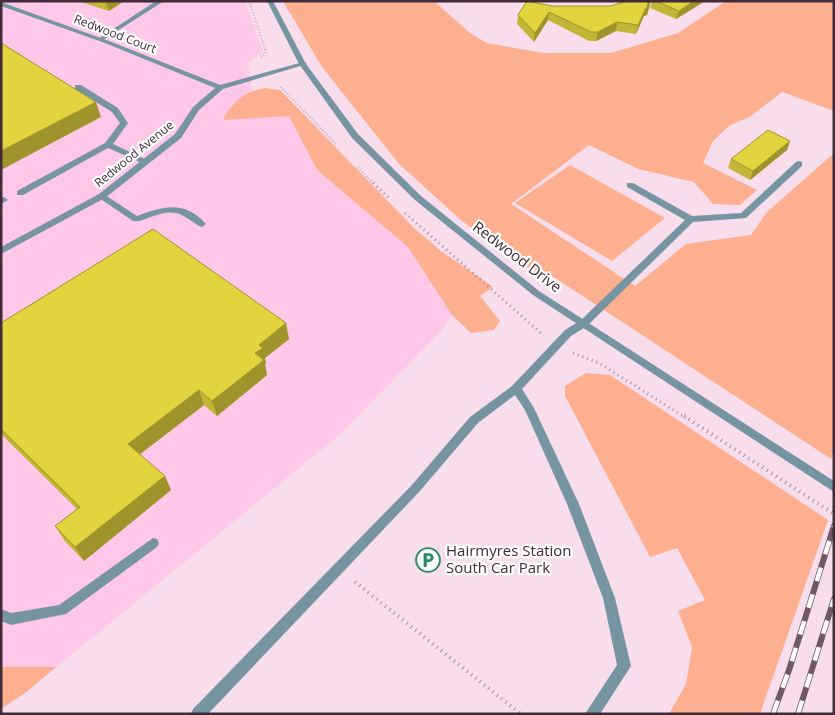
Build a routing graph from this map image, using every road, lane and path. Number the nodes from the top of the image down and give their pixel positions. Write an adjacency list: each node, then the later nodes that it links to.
1 (161, 1): 5 (street)
2 (249, 1): 7 (path)
3 (270, 1): 6 (street, Redwood Drive)
4 (1, 4): 5 (street, Redwood Court)
5 (101, 39): 9 (street, Redwood Court)
6 (302, 64): 7 (street, Redwood Avenue); 19 (street, Redwood Drive)
7 (258, 76): 9 (street, Redwood Avenue)
8 (78, 87): 10 (street)
9 (220, 87): 11 (street, Redwood Avenue)
10 (108, 145): 11 (street); 14 (street)
11 (145, 161): 15 (street, Redwood Avenue)
12 (799, 164): 16 (street)
13 (630, 185): 16 (street)
14 (20, 193)
15 (102, 196): 17 (street); 18 (street, Redwood Avenue)
16 (691, 219): 19 (street)
17 (202, 224)
18 (1, 251)
19 (584, 323): 20 (street); 22 (street, Redwood Drive)
20 (516, 389): 25 (street); 29 (street)
21 (744, 454): 23 (path)
22 (834, 487)
23 (834, 514)
24 (153, 543): 26 (street)
25 (338, 568): 27 (street); 28 (path)
26 (1, 615)
27 (198, 714)
28 (520, 714)
29 (592, 714)

